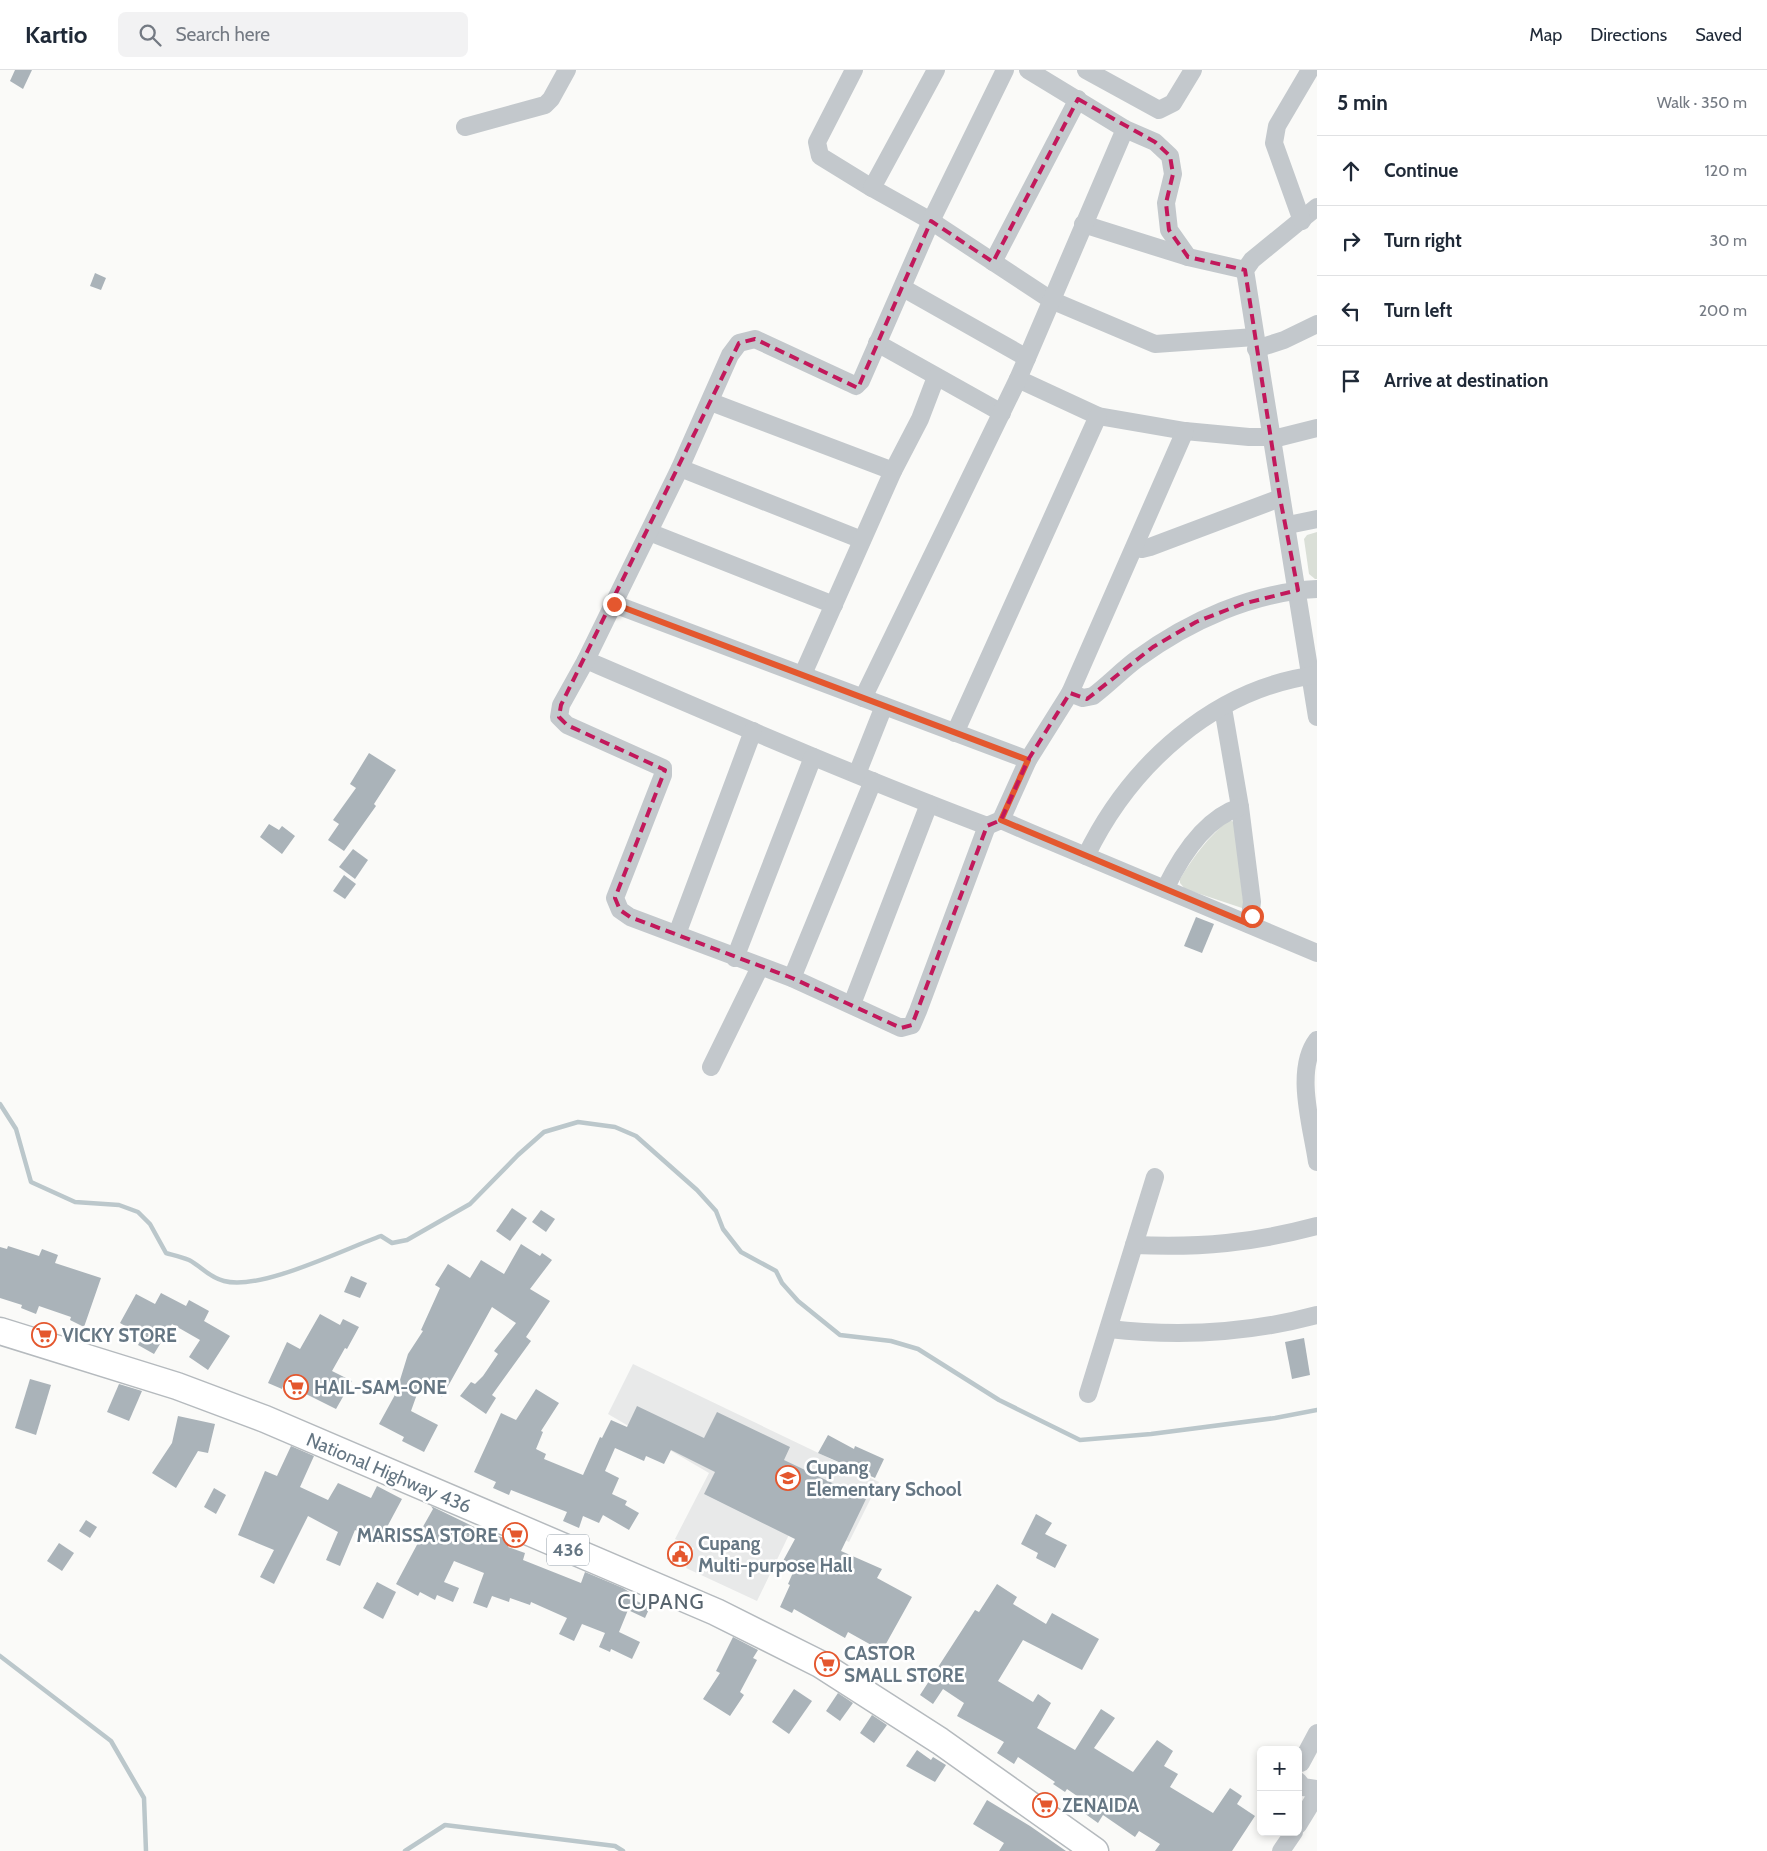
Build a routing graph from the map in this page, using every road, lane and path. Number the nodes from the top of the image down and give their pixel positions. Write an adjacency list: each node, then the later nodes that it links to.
1 (567, 70): 10 (street)
2 (854, 70): 12 (street)
3 (936, 70): 12 (street)
4 (1005, 70): 14 (street)
5 (1028, 70): 9 (street)
6 (1086, 70): 7 (street)
7 (1193, 70)
8 (1310, 70): 15 (street)
9 (1078, 99): 11 (street); 18 (street)
10 (465, 127)
11 (1125, 129): 16 (street); 17 (street)
12 (872, 188): 14 (street)
13 (1317, 207): 15 (street)
14 (931, 221): 18 (street); 20 (street)
15 (1302, 221): 19 (street)
16 (1084, 224): 17 (street); 21 (street)
17 (1188, 257): 19 (street)
18 (993, 262): 21 (street)
19 (1244, 270): 24 (street)
20 (903, 288): 23 (street); 25 (street)
21 (1051, 300): 24 (street); 25 (street)
22 (1317, 324): 24 (street)
23 (877, 343): 26 (street); 28 (street)
24 (1255, 343): 33 (street)
25 (1028, 358): 27 (street)
26 (936, 377): 29 (street); 35 (street)
27 (1018, 379): 29 (street); 30 (street)
28 (711, 402): 34 (street); 35 (street)
29 (1002, 413): 50 (street)
30 (1098, 416): 32 (street); 55 (street)
31 (1317, 428): 33 (street)
32 (1185, 431): 33 (street); 41 (street)
33 (1273, 437): 36 (street)
34 (680, 468): 39 (street); 40 (street)
35 (893, 471): 40 (street)
36 (1280, 498): 38 (street); 41 (street)
37 (1317, 519): 38 (street)
38 (1288, 525): 43 (street)
39 (649, 532): 44 (street); 45 (street)
40 (862, 540): 45 (street)
41 (1135, 546): 49 (street)
42 (1317, 589): 43 (street)
43 (1298, 590): 48 (street); 49 (street)
44 (614, 604): 46 (street); 47 (street)
45 (834, 605): 47 (street)
46 (586, 660): 54 (street); 65 (street)
47 (803, 674): 50 (street)
48 (1314, 675): 52 (street); 53 (street)
49 (1070, 692): 57 (street)
50 (864, 698): 51 (street)
51 (884, 706): 55 (street); 58 (street)
52 (1223, 708): 60 (street); 62 (street)
53 (1317, 717)
54 (753, 731): 56 (street); 65 (street)
55 (955, 733): 57 (street)
56 (813, 757): 58 (street); 67 (street)
57 (1028, 760): 61 (street)
58 (865, 778): 59 (street); 69 (street)
59 (929, 804): 61 (street); 70 (street)
60 (1240, 807): 63 (street); 64 (street)
61 (994, 823): 62 (street); 70 (street)
62 (1086, 856): 63 (street)
63 (1164, 889): 64 (street)
64 (1249, 924): 66 (street)
65 (677, 934): 67 (street)
66 (1317, 953)
67 (735, 958): 68 (street)
68 (760, 967): 69 (street); 72 (street)
69 (792, 978): 70 (street)
70 (852, 1004)
71 (1317, 1040): 73 (street)
72 (711, 1066)
73 (1317, 1162)
74 (1155, 1177): 76 (street)
75 (1317, 1226): 76 (street)
76 (1134, 1245): 78 (street)
77 (1317, 1316): 78 (street)
78 (1109, 1329): 80 (street)
79 (0, 1331): 88 (main road, National Highway 436 / 436)
80 (1088, 1394)
81 (1317, 1733): 82 (street)
82 (1305, 1764)
83 (1302, 1785): 84 (street)
84 (1317, 1788)
85 (1317, 1794): 86 (street)
86 (1302, 1818)
87 (1291, 1836): 89 (street)
88 (1096, 1851)
89 (1282, 1851)

